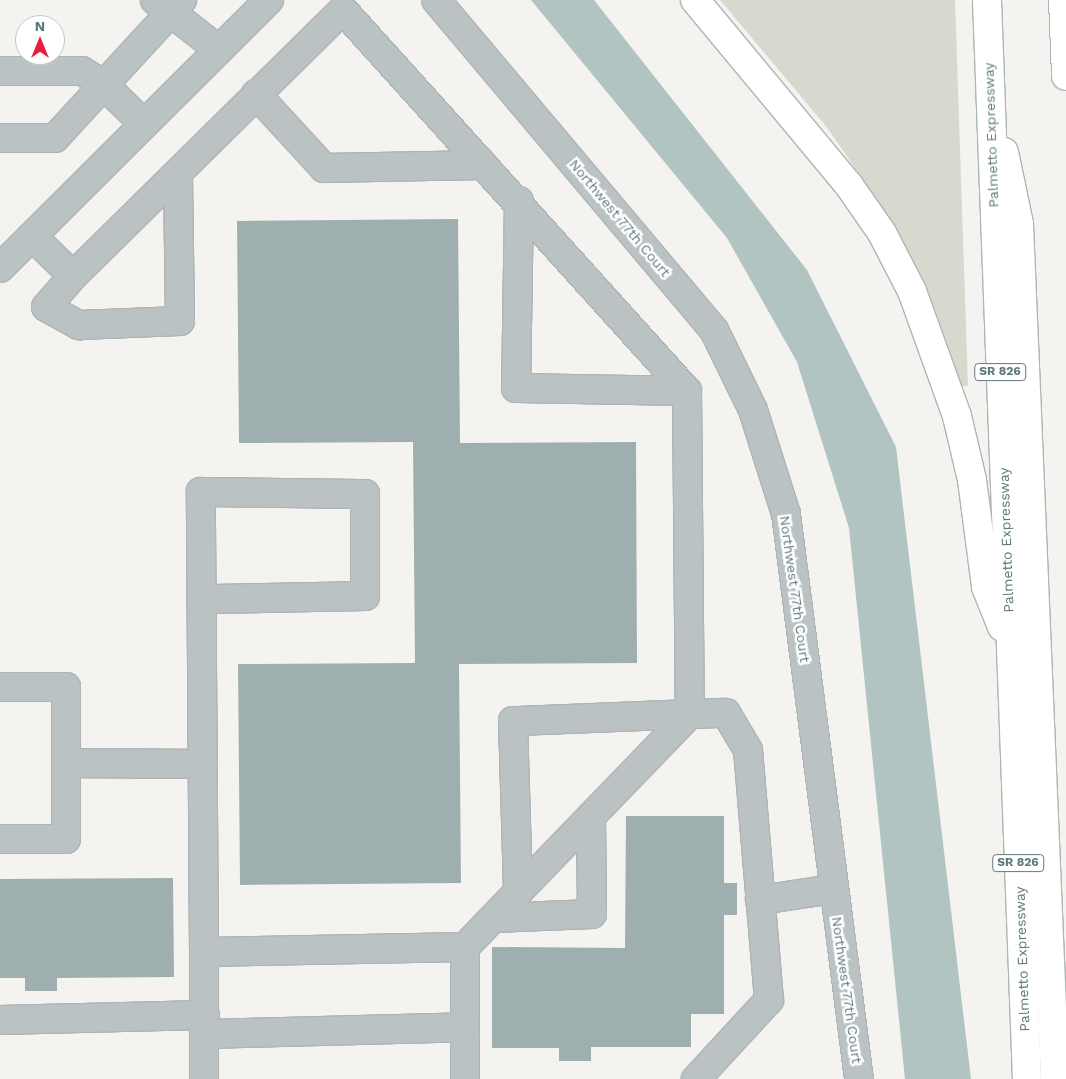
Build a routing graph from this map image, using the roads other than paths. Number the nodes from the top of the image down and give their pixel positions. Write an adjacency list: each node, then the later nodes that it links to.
1 (269, 0): 7 (street)
2 (436, 0): 30 (street, Northwest 77th Court)
3 (695, 0): 23 (highway)
4 (987, 0): 12 (highway, Palmetto Expressway / SR 826)
5 (1063, 0): 9 (highway)
6 (170, 4): 7 (street); 10 (street)
7 (219, 50): 13 (street)
8 (0, 71): 10 (street)
9 (1066, 76)
10 (104, 85): 13 (street); 14 (street)
11 (256, 94): 15 (street); 15 (street); 16 (street)
12 (990, 95): 23 (highway, Palmetto Expressway / SR 826); 44 (highway)
13 (144, 124): 18 (street)
14 (0, 138)
15 (483, 165): 17 (street)
16 (178, 173): 20 (street); 20 (street)
17 (519, 201): 21 (street); 21 (street)
18 (32, 236): 19 (street); 20 (street)
19 (0, 268)
20 (73, 276)
21 (687, 391): 25 (street)
22 (202, 599): 22 (street); 27 (street)
23 (1010, 648): 43 (highway, Palmetto Expressway / SR 826)
24 (0, 687): 26 (street)
25 (690, 714): 28 (street); 31 (street); 32 (street)
26 (66, 763): 27 (street); 29 (street)
27 (203, 764): 35 (street)
28 (591, 816): 31 (street); 33 (street)
29 (0, 839)
30 (833, 889): 32 (street); 42 (street, Northwest 77th Court)
31 (518, 892): 33 (street)
32 (760, 900): 41 (street)
33 (494, 918): 34 (street)
34 (465, 947): 35 (street); 38 (street)
35 (204, 952): 37 (street)
36 (0, 1020): 37 (street)
37 (205, 1024): 38 (street); 39 (street)
38 (465, 1027): 40 (street)
39 (204, 1079)
40 (465, 1079)
41 (696, 1079)
42 (859, 1079)
43 (1027, 1079)
44 (1055, 1079)

